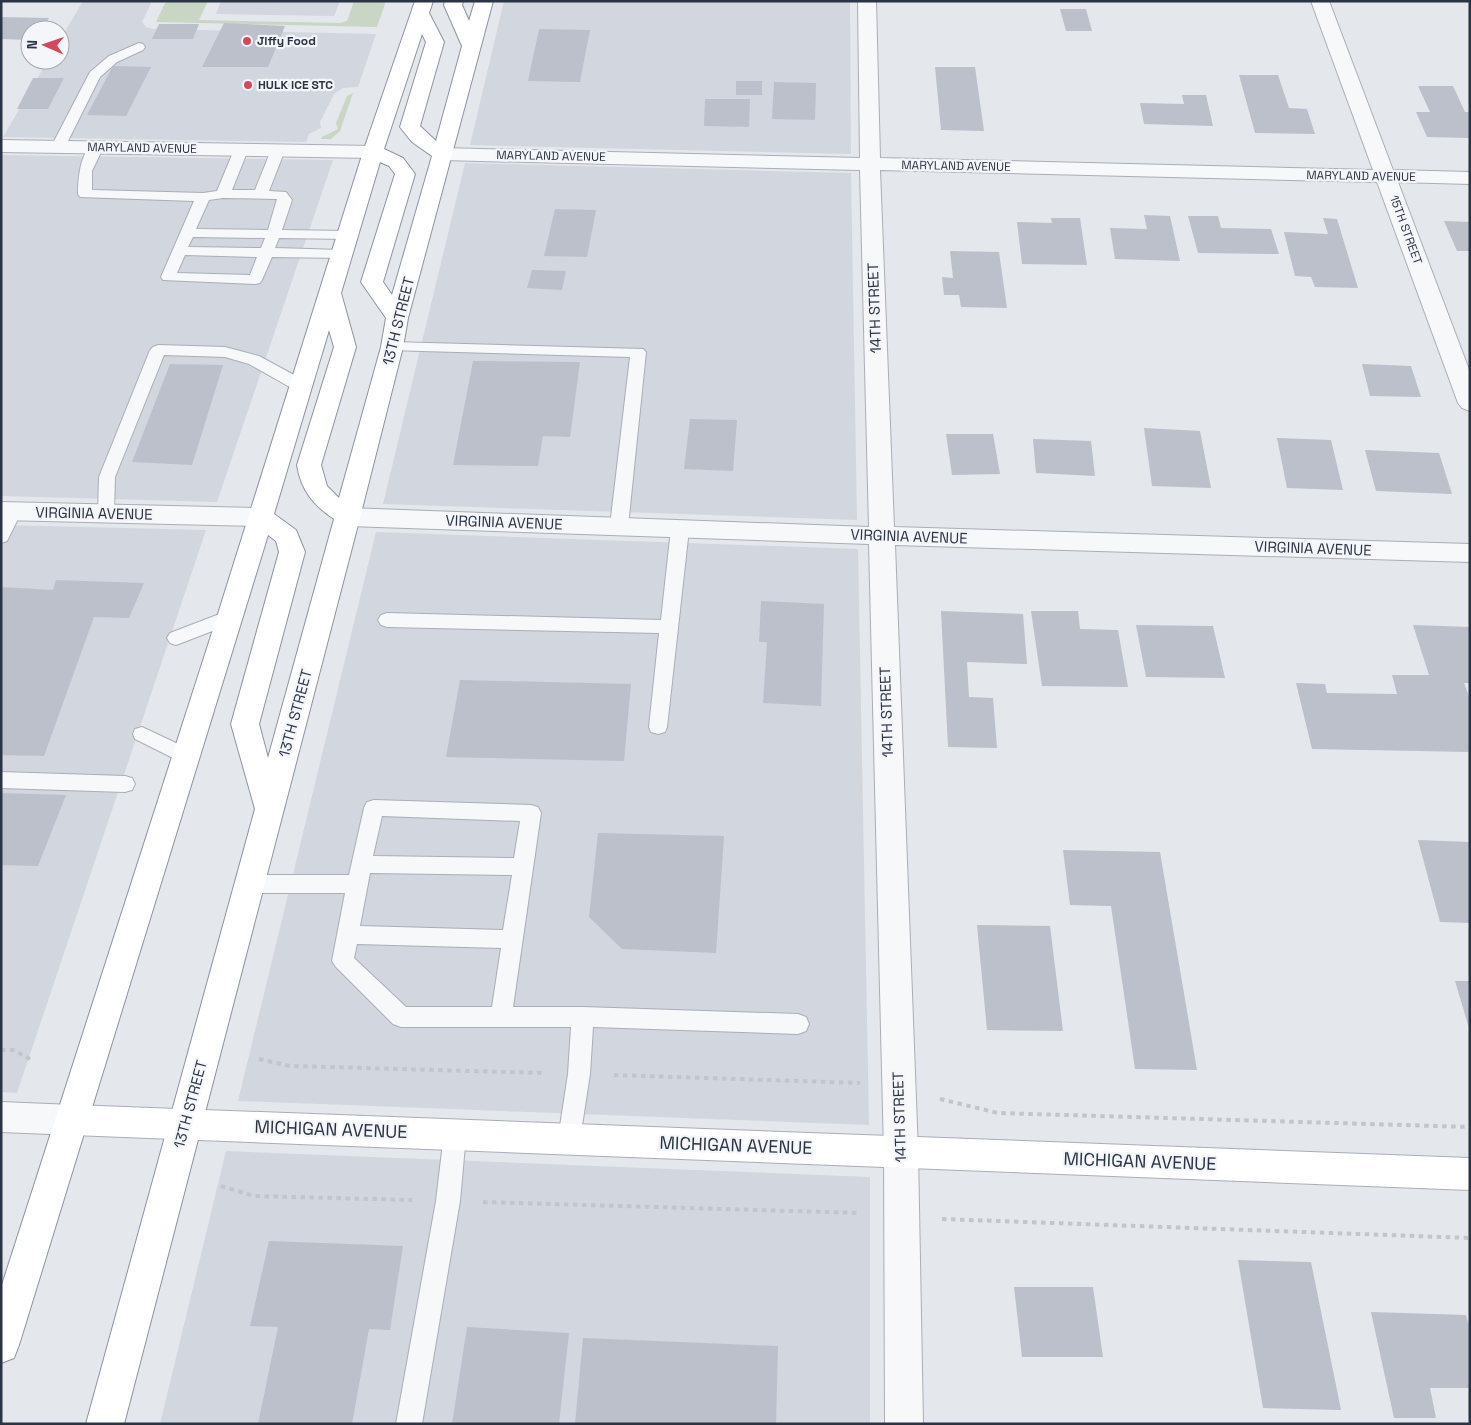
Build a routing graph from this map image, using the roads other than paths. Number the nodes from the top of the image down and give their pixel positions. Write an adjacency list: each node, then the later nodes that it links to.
1 (454, 1): 7 (main road)
2 (484, 1): 7 (main road, 13TH STREET)
3 (867, 1): 15 (street, 14TH STREET)
4 (1320, 1): 16 (street, 15TH STREET)
5 (422, 7): 13 (main road); 14 (main road)
6 (139, 47): 9 (lane)
7 (472, 47): 14 (main road, 13TH STREET)
8 (1, 146): 9 (street, MARYLAND AVENUE)
9 (58, 147): 10 (street, MARYLAND AVENUE)
10 (96, 148): 11 (street, MARYLAND AVENUE); 20 (lane)
11 (241, 150): 12 (street, MARYLAND AVENUE); 18 (lane)
12 (278, 150): 13 (street, MARYLAND AVENUE); 19 (lane)
13 (373, 152): 23 (main road); 27 (main road)
14 (442, 154): 15 (street, MARYLAND AVENUE); 27 (main road, 13TH STREET)
15 (870, 164): 16 (street, MARYLAND AVENUE); 37 (street, 14TH STREET)
16 (1387, 176): 17 (street, MARYLAND AVENUE); 30 (street, 15TH STREET)
17 (1470, 178)
18 (223, 194): 19 (lane); 20 (lane)
19 (261, 194): 22 (lane)
20 (204, 197): 21 (lane)
21 (188, 233): 22 (lane); 24 (lane)
22 (274, 234): 23 (lane); 25 (lane)
23 (345, 245): 25 (lane); 26 (main road)
24 (179, 252): 25 (lane); 25 (lane)
25 (265, 253)
26 (330, 293): 29 (main road); 34 (main road)
27 (397, 318): 28 (main road, 13TH STREET)
28 (392, 347): 34 (main road, 13TH STREET); 35 (lane)
29 (301, 386): 32 (lane); 33 (main road)
30 (1470, 403)
31 (8, 511): 32 (street, VIRGINIA AVENUE); 38 (lane)
32 (106, 513): 33 (street, VIRGINIA AVENUE)
33 (261, 517): 40 (main road); 49 (main road)
34 (348, 517): 35 (street, VIRGINIA AVENUE); 49 (main road, 13TH STREET)
35 (619, 526): 36 (street, VIRGINIA AVENUE)
36 (680, 529): 37 (street, VIRGINIA AVENUE); 42 (lane)
37 (881, 536): 39 (street, VIRGINIA AVENUE); 63 (street, 14TH STREET)
38 (1, 537)
39 (1470, 553)
40 (230, 616): 43 (lane); 46 (main road)
41 (387, 620): 42 (lane)
42 (669, 627): 44 (lane)
43 (176, 638)
44 (658, 727)
45 (142, 734): 46 (lane)
46 (186, 756): 59 (main road)
47 (1, 780): 48 (lane)
48 (125, 784)
49 (269, 809): 52 (main road, 13TH STREET)
50 (522, 867): 51 (lane); 51 (lane); 54 (lane)
51 (360, 874): 52 (lane); 53 (lane)
52 (248, 884): 60 (main road, 13TH STREET)
53 (348, 935): 54 (lane); 55 (lane)
54 (512, 939): 55 (lane)
55 (501, 1017): 56 (lane)
56 (583, 1017): 57 (lane); 62 (lane)
57 (798, 1024)
58 (1, 1117): 59 (street, MICHIGAN AVENUE)
59 (73, 1120): 60 (main road, MICHIGAN AVENUE); 65 (main road)
60 (184, 1123): 61 (main road, MICHIGAN AVENUE); 66 (main road, 13TH STREET)
61 (455, 1134): 62 (main road, MICHIGAN AVENUE); 67 (lane)
62 (570, 1139): 63 (main road, MICHIGAN AVENUE)
63 (901, 1152): 64 (main road, MICHIGAN AVENUE); 68 (street, 14TH STREET)
64 (1470, 1174)
65 (1, 1345)
66 (105, 1424)
67 (409, 1424)
68 (904, 1424)

